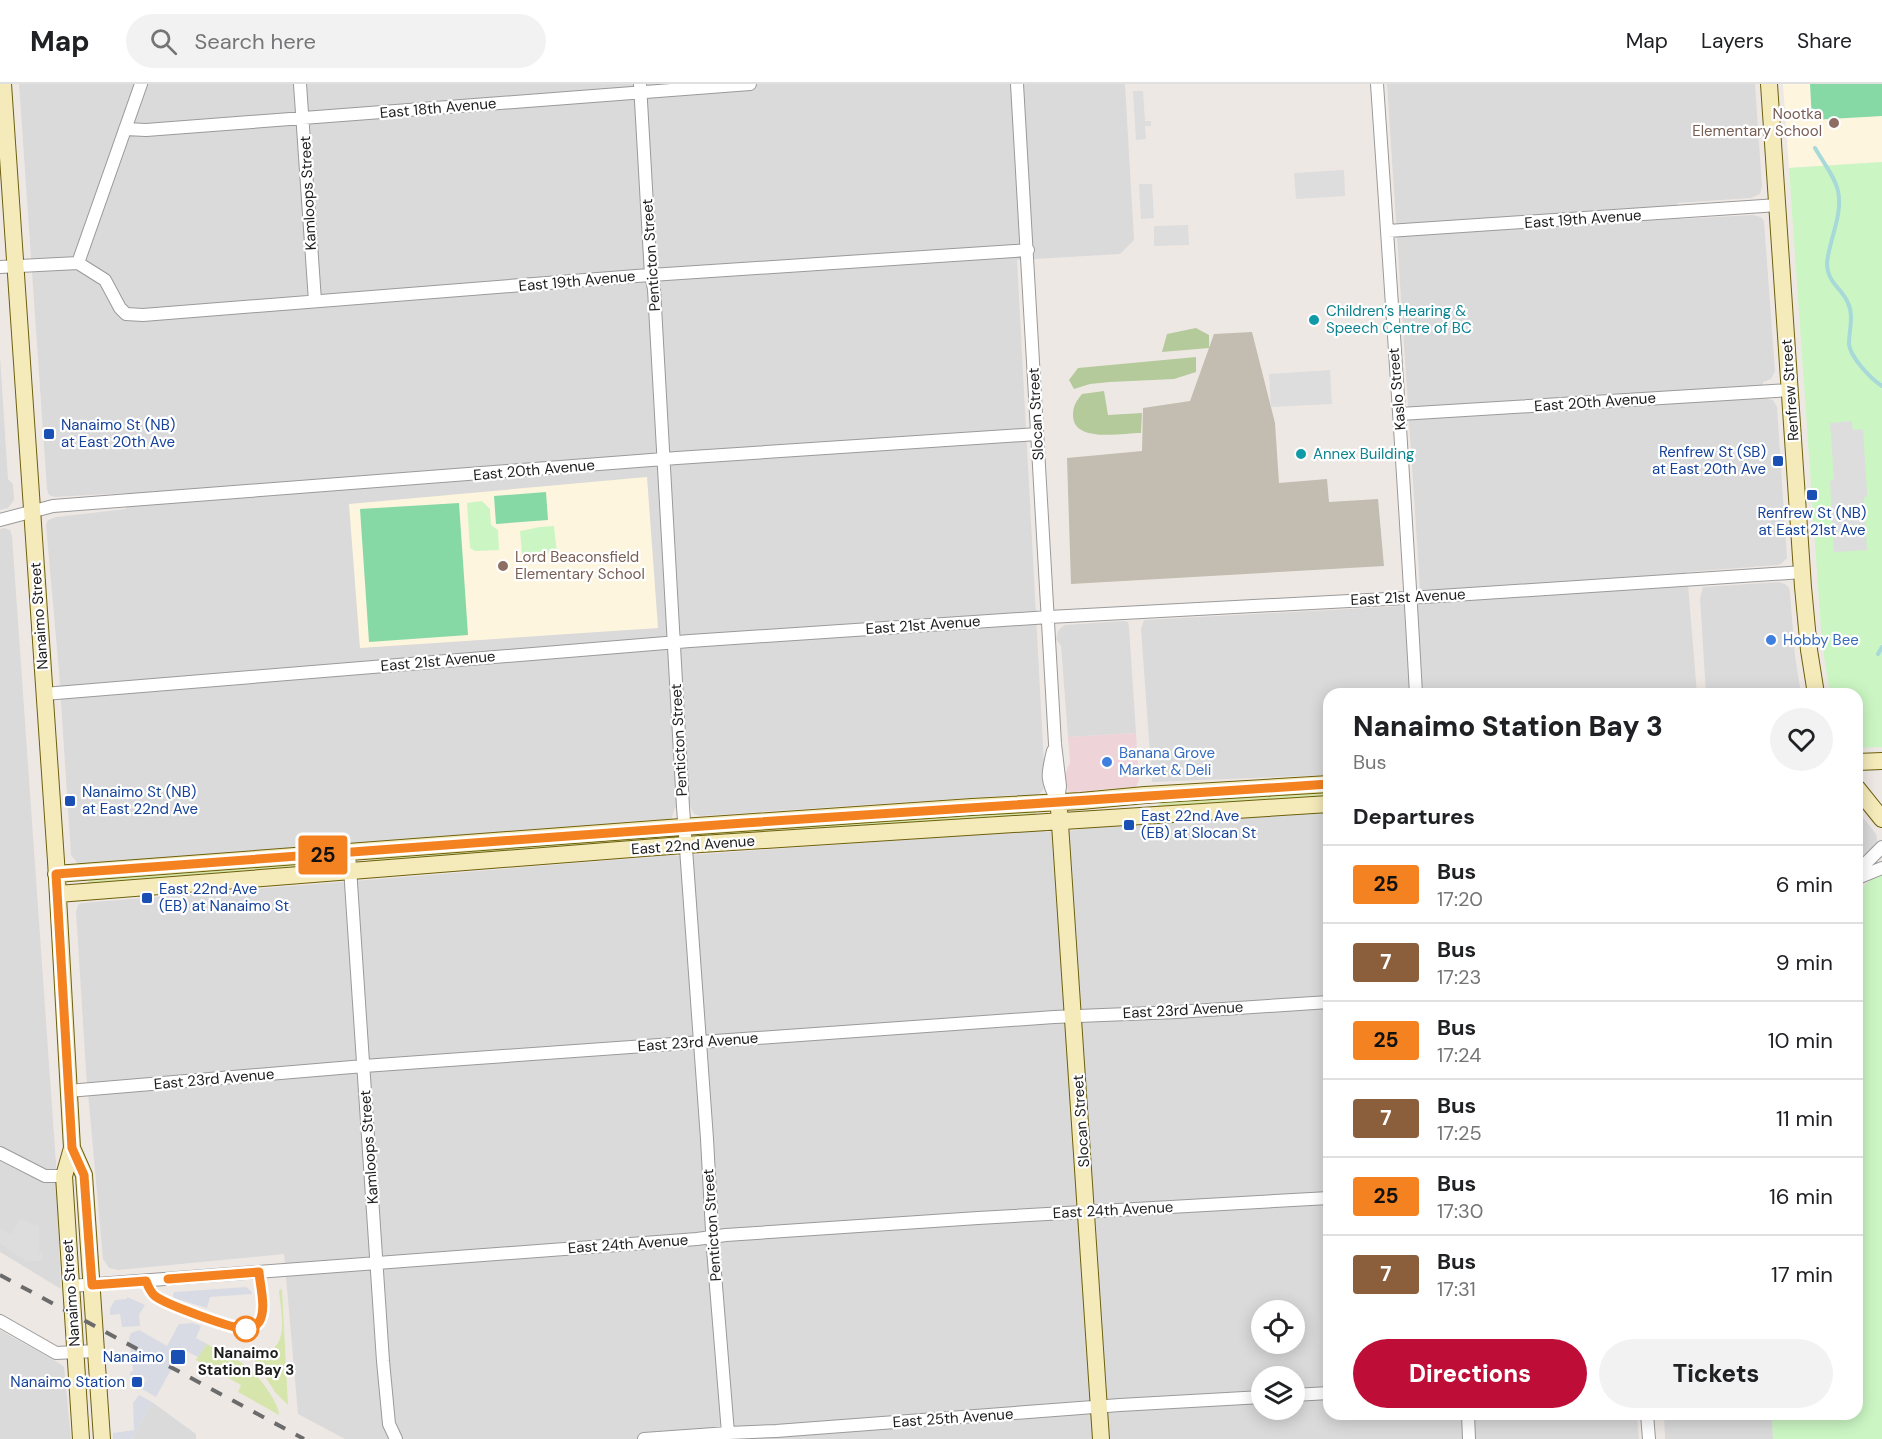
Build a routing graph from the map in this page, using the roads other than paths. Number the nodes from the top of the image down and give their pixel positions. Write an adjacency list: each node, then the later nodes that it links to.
1 (3, 84): 15 (street, Nanaimo Street)
2 (141, 84): 10 (street)
3 (300, 84): 9 (street, Kamloops Street)
4 (750, 84): 8 (street, East 18th Avenue)
5 (1017, 84): 13 (street, Slocan Street)
6 (1377, 84): 12 (street, Kaslo Street)
7 (1769, 84): 11 (street, Renfrew Street)
8 (640, 88): 9 (street, East 18th Avenue); 16 (street, Penticton Street)
9 (303, 119): 10 (street, East 18th Avenue); 17 (street, Kamloops Street)
10 (125, 129): 14 (street)
11 (1778, 205): 12 (street, East 19th Avenue); 18 (street, Renfrew Street)
12 (1388, 231): 19 (street, Kaslo Street)
13 (1028, 250): 16 (street, East 19th Avenue); 20 (street, Slocan Street)
14 (78, 263): 15 (street); 17 (street, East 19th Avenue)
15 (8, 267): 22 (street, Nanaimo Street)
16 (651, 275): 17 (street, East 19th Avenue); 21 (street, Penticton Street)
17 (315, 302)
18 (1790, 390): 19 (street, East 20th Avenue); 24 (street, Renfrew Street)
19 (1400, 414): 25 (street, Kaslo Street)
20 (1037, 434): 21 (street, East 20th Avenue); 26 (street, Slocan Street)
21 (663, 460): 22 (street, East 20th Avenue); 27 (street, Penticton Street)
22 (32, 513): 23 (street, East 20th Avenue); 30 (street, Nanaimo Street)
23 (0, 520)
24 (1803, 572): 25 (street, East 21st Avenue); 29 (street, Renfrew Street)
25 (1411, 597): 26 (street, East 21st Avenue); 28 (street, Kaslo Street)
26 (1048, 617): 27 (street, East 21st Avenue); 35 (street, Slocan Street)
27 (673, 642): 30 (street, East 21st Avenue); 39 (street, Penticton Street)
28 (1416, 688)
29 (1815, 688)
30 (44, 694): 46 (street, Nanaimo Street)
31 (1882, 761): 32 (street)
32 (1863, 762)
33 (1323, 784): 35 (street, East 22nd Avenue)
34 (1863, 795): 37 (street)
35 (1058, 802): 38 (street, Slocan Street); 39 (street, East 22nd Avenue)
36 (1323, 804): 38 (street, East 22nd Avenue)
37 (1882, 819)
38 (1060, 820): 40 (street, East 22nd Avenue); 50 (street, Slocan Street)
39 (684, 827): 40 (street, Penticton Street); 42 (street, East 22nd Avenue)
40 (686, 845): 45 (street, East 22nd Avenue); 51 (street, Penticton Street)
41 (1882, 847): 44 (street)
42 (349, 853): 45 (street, Kamloops Street); 46 (street, East 22nd Avenue)
43 (1882, 868): 47 (street)
44 (1863, 869)
45 (351, 871): 48 (street, East 22nd Avenue); 52 (street, Kamloops Street)
46 (56, 874): 48 (street, Nanaimo Street)
47 (1863, 876)
48 (58, 894): 53 (street, Nanaimo Street)
49 (1323, 1002): 50 (street, East 23rd Avenue)
50 (1074, 1016): 51 (street, East 23rd Avenue); 58 (street, Slocan Street)
51 (699, 1042): 52 (street, East 23rd Avenue); 59 (street, Penticton Street)
52 (364, 1066): 53 (street, East 23rd Avenue); 60 (street, Kamloops Street)
53 (68, 1091): 54 (street, Nanaimo Street)
54 (72, 1148): 56 (street, Nanaimo Street); 61 (street, Nanaimo Street)
55 (0, 1153): 56 (street)
56 (64, 1176): 62 (street, Nanaimo Street)
57 (1323, 1198): 58 (street, East 24th Avenue)
58 (1087, 1211): 59 (street, East 24th Avenue); 69 (street, Slocan Street)
59 (712, 1237): 60 (street, East 24th Avenue); 72 (street, Penticton Street)
60 (376, 1263): 61 (street, East 24th Avenue); 76 (street, Kamloops Street)
61 (92, 1285): 62 (street, East 24th Avenue); 64 (street, Nanaimo Street)
62 (71, 1287): 65 (street, Nanaimo Street)
63 (0, 1321): 65 (street)
64 (96, 1351): 65 (street); 75 (street, Nanaimo Street)
65 (75, 1352): 74 (street, Nanaimo Street)
66 (1323, 1393): 67 (street)
67 (1305, 1394)
68 (1251, 1398): 69 (street, East 25th Avenue)
69 (1099, 1407): 73 (street, East 25th Avenue); 78 (street, Slocan Street)
70 (1468, 1420): 79 (street)
71 (1647, 1420): 80 (street)
72 (728, 1432): 73 (street, East 25th Avenue); 77 (street, East 25th Avenue)
73 (776, 1435)
74 (81, 1439)
75 (102, 1439)
76 (396, 1439)
77 (644, 1439)
78 (1101, 1439)
79 (1469, 1439)
80 (1649, 1439)

